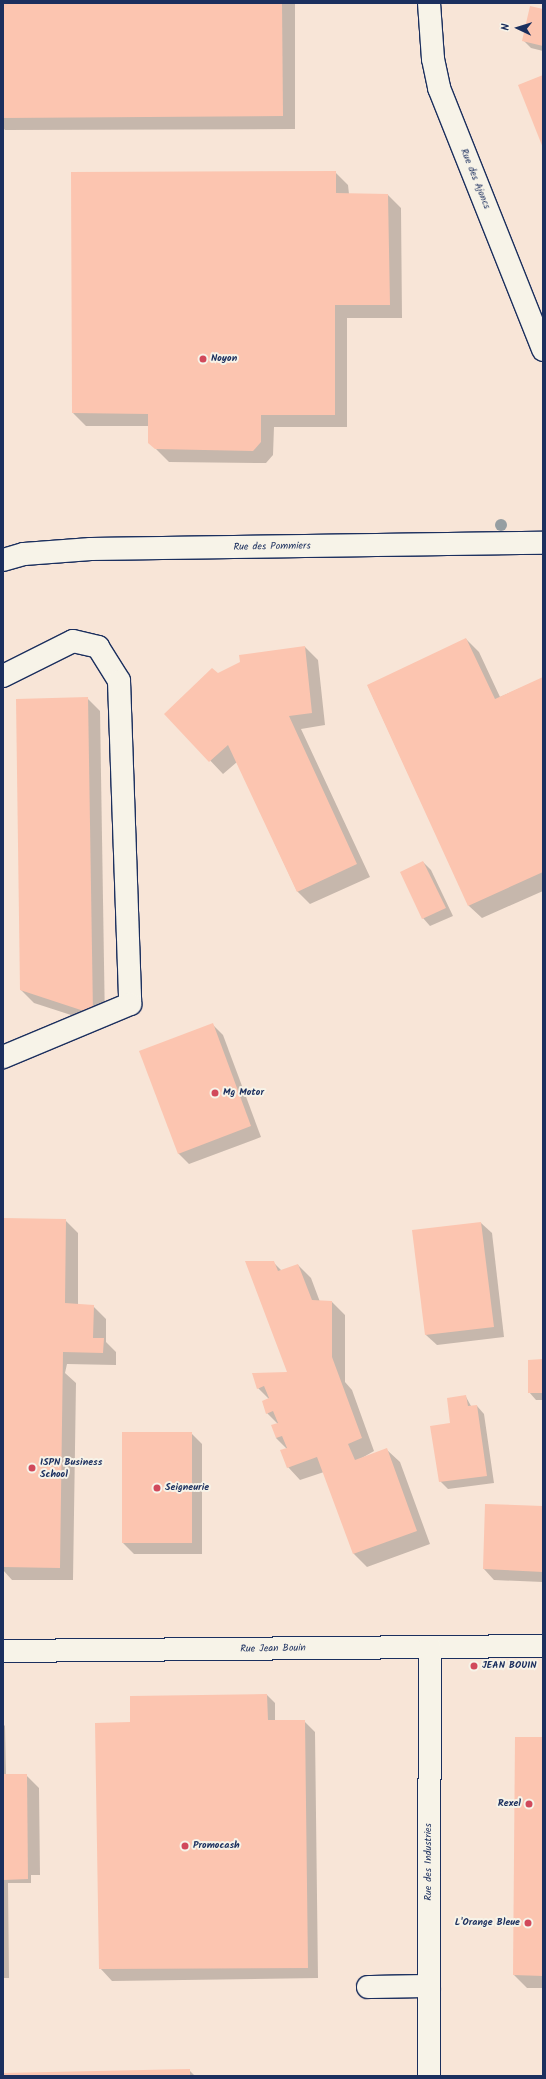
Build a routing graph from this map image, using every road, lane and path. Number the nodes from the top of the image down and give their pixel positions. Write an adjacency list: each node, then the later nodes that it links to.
1 (429, 3): 2 (street, Rue des Ajoncs)
2 (543, 350)
3 (543, 543): 4 (street, Rue des Pommiers)
4 (3, 560)
5 (3, 676): 6 (street)
6 (3, 1057)
7 (543, 1646): 8 (street, Rue Jean Bouin)
8 (430, 1647): 9 (street, Rue Jean Bouin); 10 (street, Rue des Industries)
9 (3, 1651)
10 (429, 1986): 11 (street); 12 (street, Rue des Industries)
11 (368, 1987)
12 (429, 2076)

